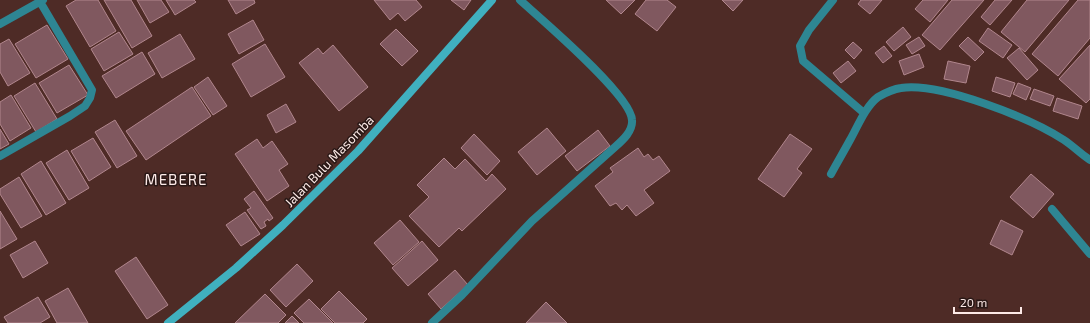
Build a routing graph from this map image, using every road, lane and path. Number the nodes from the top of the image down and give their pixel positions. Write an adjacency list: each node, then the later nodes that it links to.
1 (492, 0): 12 (street, Jalan Bulu Masomba)
2 (520, 0): 13 (street)
3 (833, 0): 6 (street)
4 (41, 1): 5 (street); 7 (street)
5 (0, 24)
6 (864, 113): 8 (street); 9 (street)
7 (0, 156)
8 (1090, 160)
9 (831, 174)
10 (1052, 209): 11 (street)
11 (1090, 254)
12 (168, 323)
13 (432, 323)

